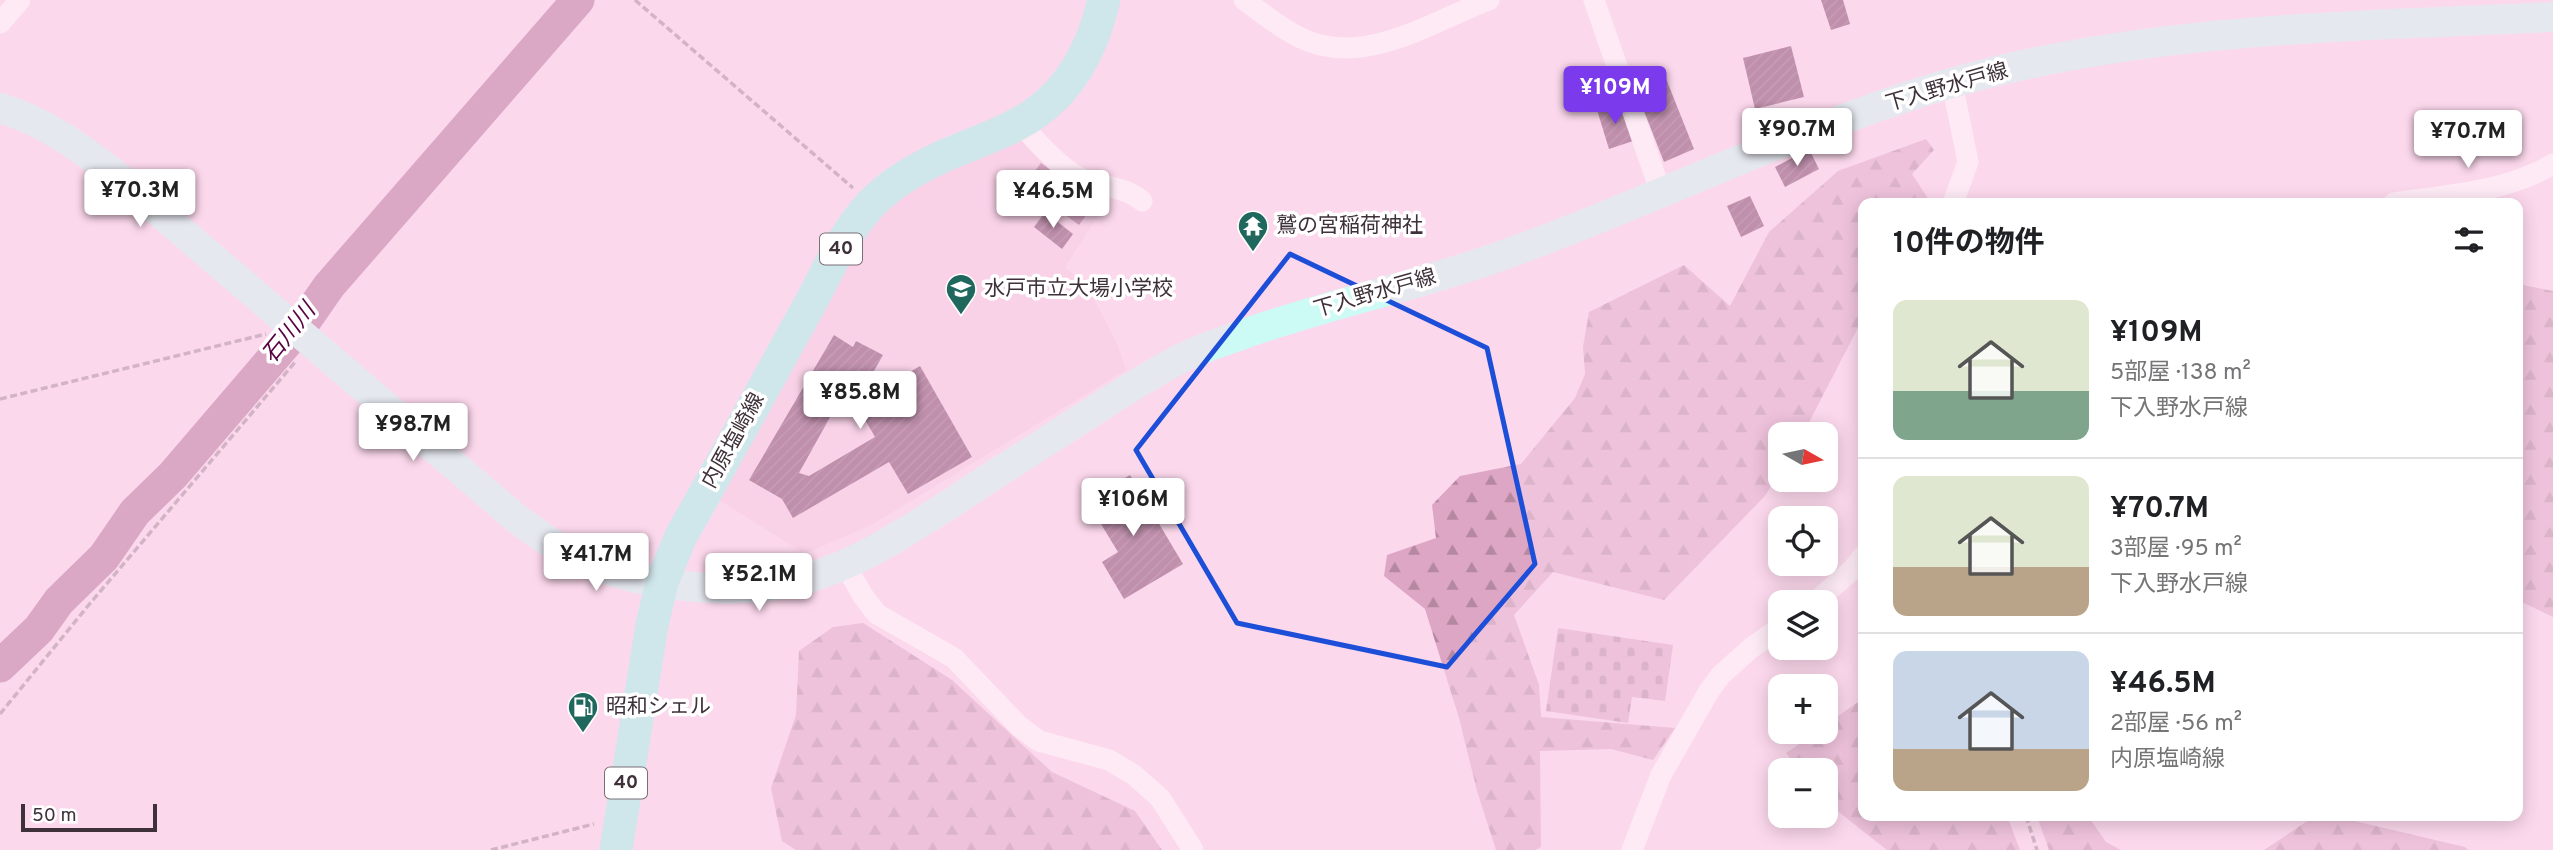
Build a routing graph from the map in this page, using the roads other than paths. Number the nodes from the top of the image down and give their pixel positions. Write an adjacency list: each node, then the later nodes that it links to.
1 (20, 0): 7 (street)
2 (1104, 0): 10 (main road, 内原塩崎線 / 40)
3 (1244, 0): 4 (street)
4 (1489, 0)
5 (1594, 0): 12 (street)
6 (2553, 17): 8 (main road, 下入野水戸線)
7 (0, 23)
8 (1952, 83): 12 (main road, 下入野水戸線); 13 (street)
9 (0, 108): 18 (main road, 下入野水戸線)
10 (1021, 122): 15 (street); 18 (main road, 内原塩崎線 / 40)
11 (2553, 164): 14 (street)
12 (1661, 193): 17 (main road, 下入野水戸線)
13 (1954, 198)
14 (2424, 198)
15 (1142, 201)
16 (1858, 562): 19 (street)
17 (845, 564): 18 (main road, 下入野水戸線); 23 (street)
18 (662, 582): 21 (main road, 内原塩崎線 / 40)
19 (1829, 590)
20 (1768, 637): 22 (street)
21 (618, 834)
22 (1633, 847): 24 (street)
23 (1193, 850)
24 (1612, 850)

